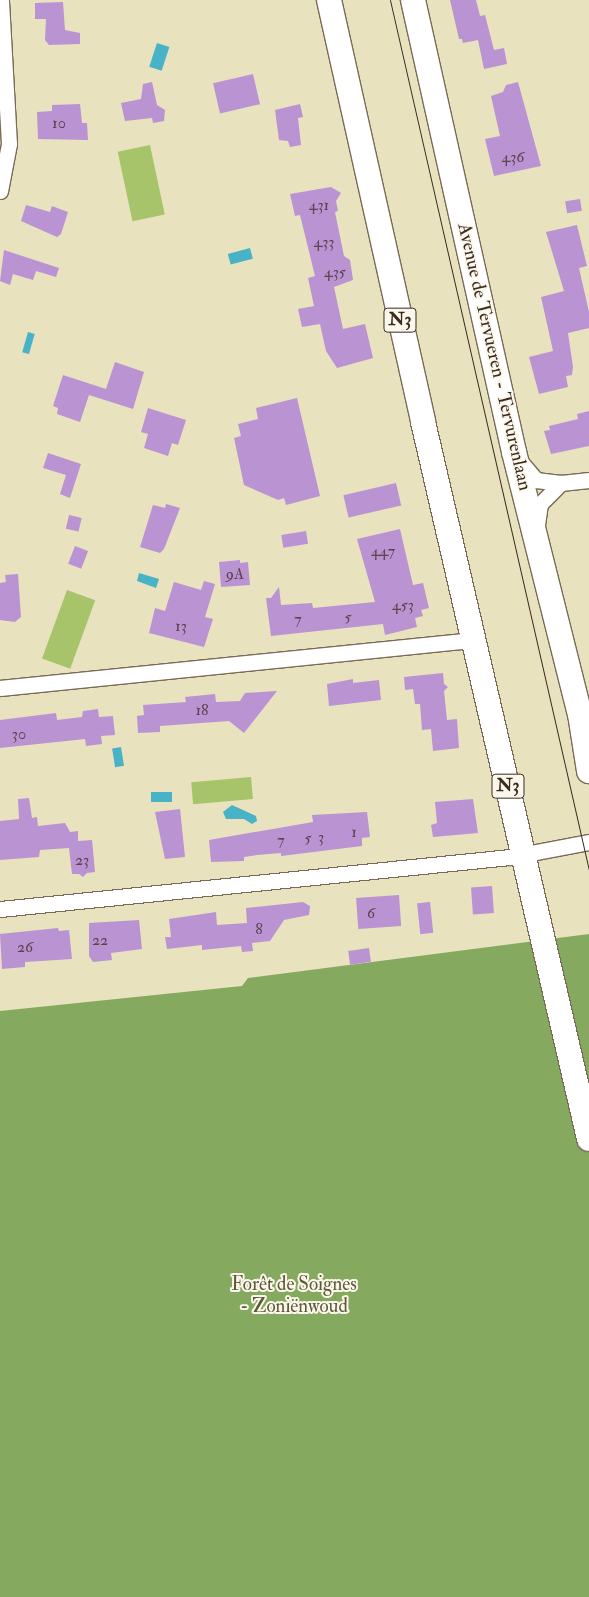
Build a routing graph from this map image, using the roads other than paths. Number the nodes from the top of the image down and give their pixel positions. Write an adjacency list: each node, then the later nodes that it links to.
1 (1, 0): 4 (street)
2 (330, 0): 9 (main road, N3)
3 (413, 0): 5 (main road, Avenue de Tervueren - Tervurenlaan)
4 (0, 190)
5 (514, 452): 7 (street); 8 (main road, Avenue de Tervueren - Tervurenlaan)
6 (589, 480): 7 (street)
7 (561, 483): 8 (street)
8 (536, 542): 11 (main road, Avenue de Tervueren - Tervurenlaan)
9 (474, 640): 10 (street); 14 (main road, N3)
10 (0, 688)
11 (584, 722): 12 (main road, Avenue de Tervueren - Tervurenlaan)
12 (589, 771)
13 (589, 842): 14 (street)
14 (524, 855): 15 (street); 16 (main road, N3)
15 (0, 909)
16 (589, 1139)

